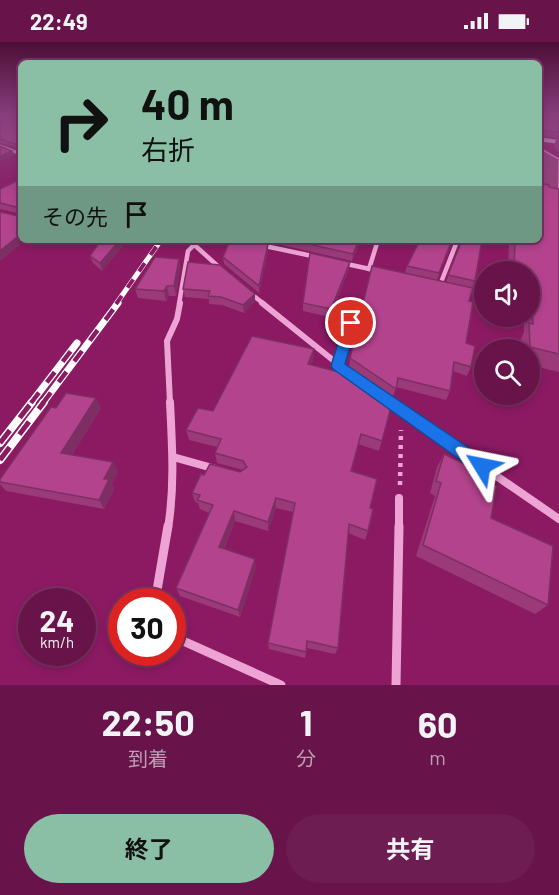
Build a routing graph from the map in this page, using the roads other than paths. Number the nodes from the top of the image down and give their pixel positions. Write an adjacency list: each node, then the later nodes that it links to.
1 (0, 146): 2 (street)
2 (18, 155)
3 (191, 243): 11 (street); 20 (street)
4 (252, 243): 7 (street)
5 (377, 243): 9 (street)
6 (456, 244): 13 (street)
7 (322, 258)
8 (333, 261): 9 (street)
9 (369, 268): 10 (street)
10 (389, 273)
11 (229, 276)
12 (429, 283): 13 (street)
13 (440, 285): 14 (street)
14 (450, 287)
15 (247, 291): 17 (street)
16 (357, 302): 17 (street)
17 (338, 366): 18 (street)
18 (357, 379)
19 (376, 392): 23 (street)
20 (173, 457): 21 (street); 24 (street)
21 (230, 473)
22 (399, 498): 27 (street)
23 (559, 519)
24 (157, 588)
25 (186, 642): 26 (street)
26 (281, 685)
27 (396, 685)

